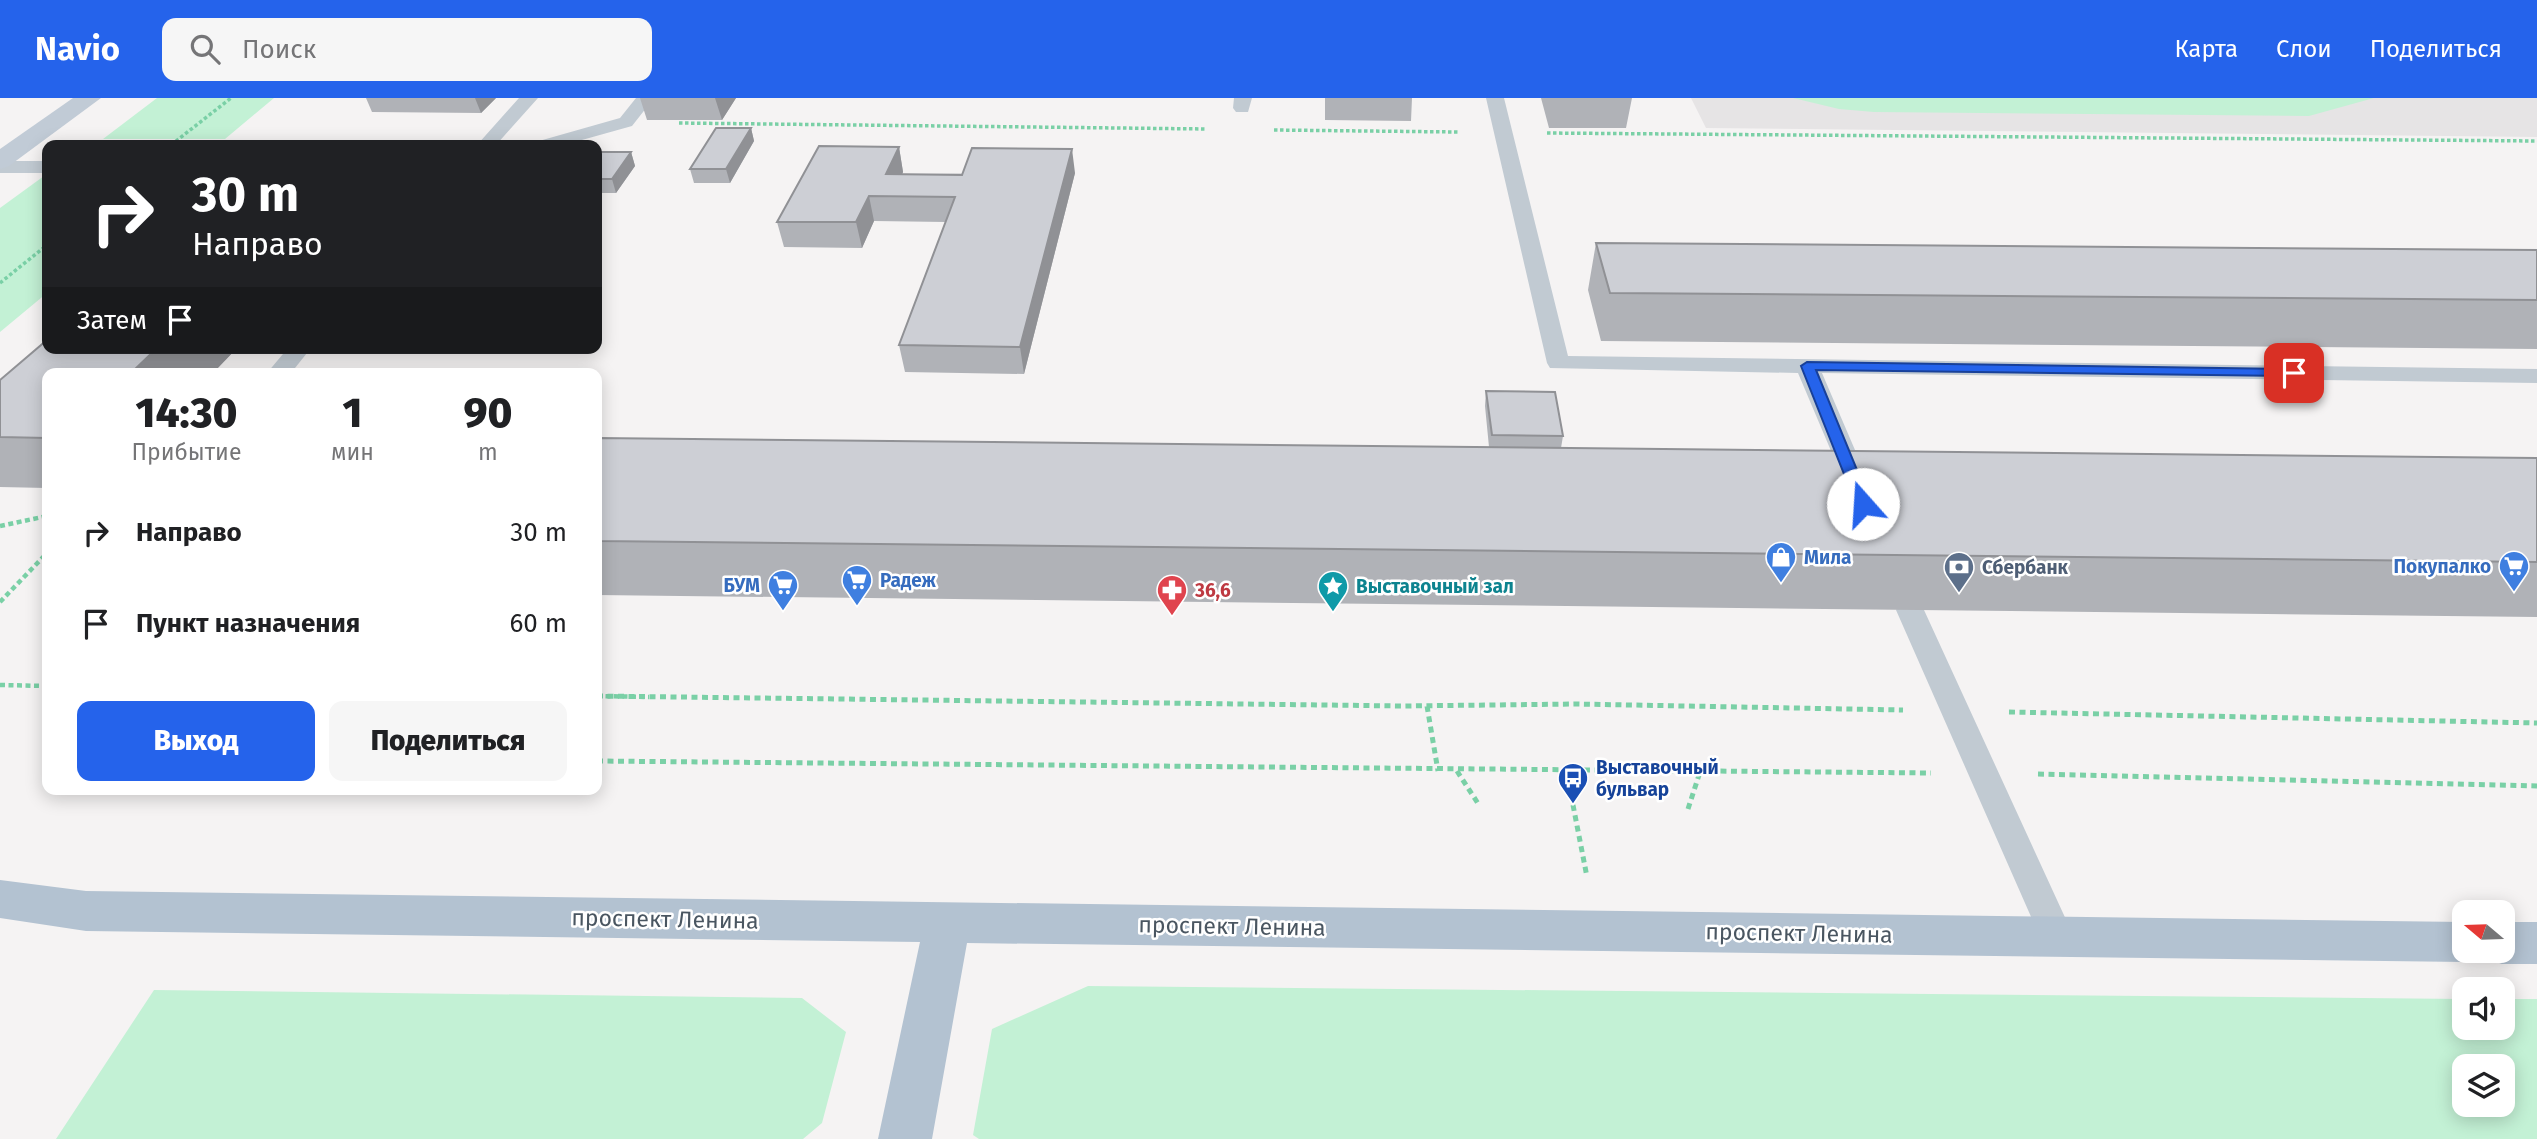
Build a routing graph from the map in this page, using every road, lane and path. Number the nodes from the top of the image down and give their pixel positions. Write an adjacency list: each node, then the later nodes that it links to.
1 (89, 98): 14 (main road)
2 (230, 98): 10 (path)
3 (529, 98): 11 (lane)
4 (645, 98): 6 (lane)
5 (1494, 98): 9 (lane)
6 (626, 122): 7 (path); 12 (lane)
7 (1211, 129)
8 (1266, 130): 9 (path)
9 (1503, 132): 13 (path); 19 (lane)
10 (177, 140)
11 (491, 140)
12 (563, 140)
13 (2537, 141)
14 (0, 164): 15 (lane)
15 (42, 167)
16 (42, 249): 17 (path)
17 (0, 283)
18 (295, 354): 20 (lane)
19 (1807, 366): 21 (lane); 23 (lane)
20 (282, 368)
21 (2537, 376)
22 (1828, 478): 23 (lane)
23 (1855, 478): 24 (lane); 25 (lane)
24 (1883, 478)
25 (1863, 504)
26 (42, 517): 27 (path)
27 (0, 526)
28 (42, 558): 29 (path)
29 (0, 602)
30 (1910, 610): 35 (lane)
31 (0, 685): 32 (path)
32 (42, 686)
33 (602, 696): 34 (path)
34 (1427, 706): 35 (path); 38 (path)
35 (1955, 711): 36 (path); 41 (lane)
36 (2537, 723)
37 (602, 761): 38 (path)
38 (1438, 771): 39 (path)
39 (1457, 771): 40 (path); 43 (path)
40 (1700, 772): 41 (path); 45 (path)
41 (1983, 773): 42 (path); 49 (lane)
42 (2537, 786)
43 (1479, 804)
44 (1573, 806): 48 (path)
45 (1688, 809)
46 (0, 899): 47 (main road, проспект Ленина)
47 (947, 923): 48 (main road, проспект Ленина); 53 (main road)
48 (1598, 931): 49 (main road, проспект Ленина)
49 (2057, 937): 50 (main road, проспект Ленина)
50 (2452, 942)
51 (2515, 943): 52 (main road)
52 (2537, 943)
53 (905, 1139)

